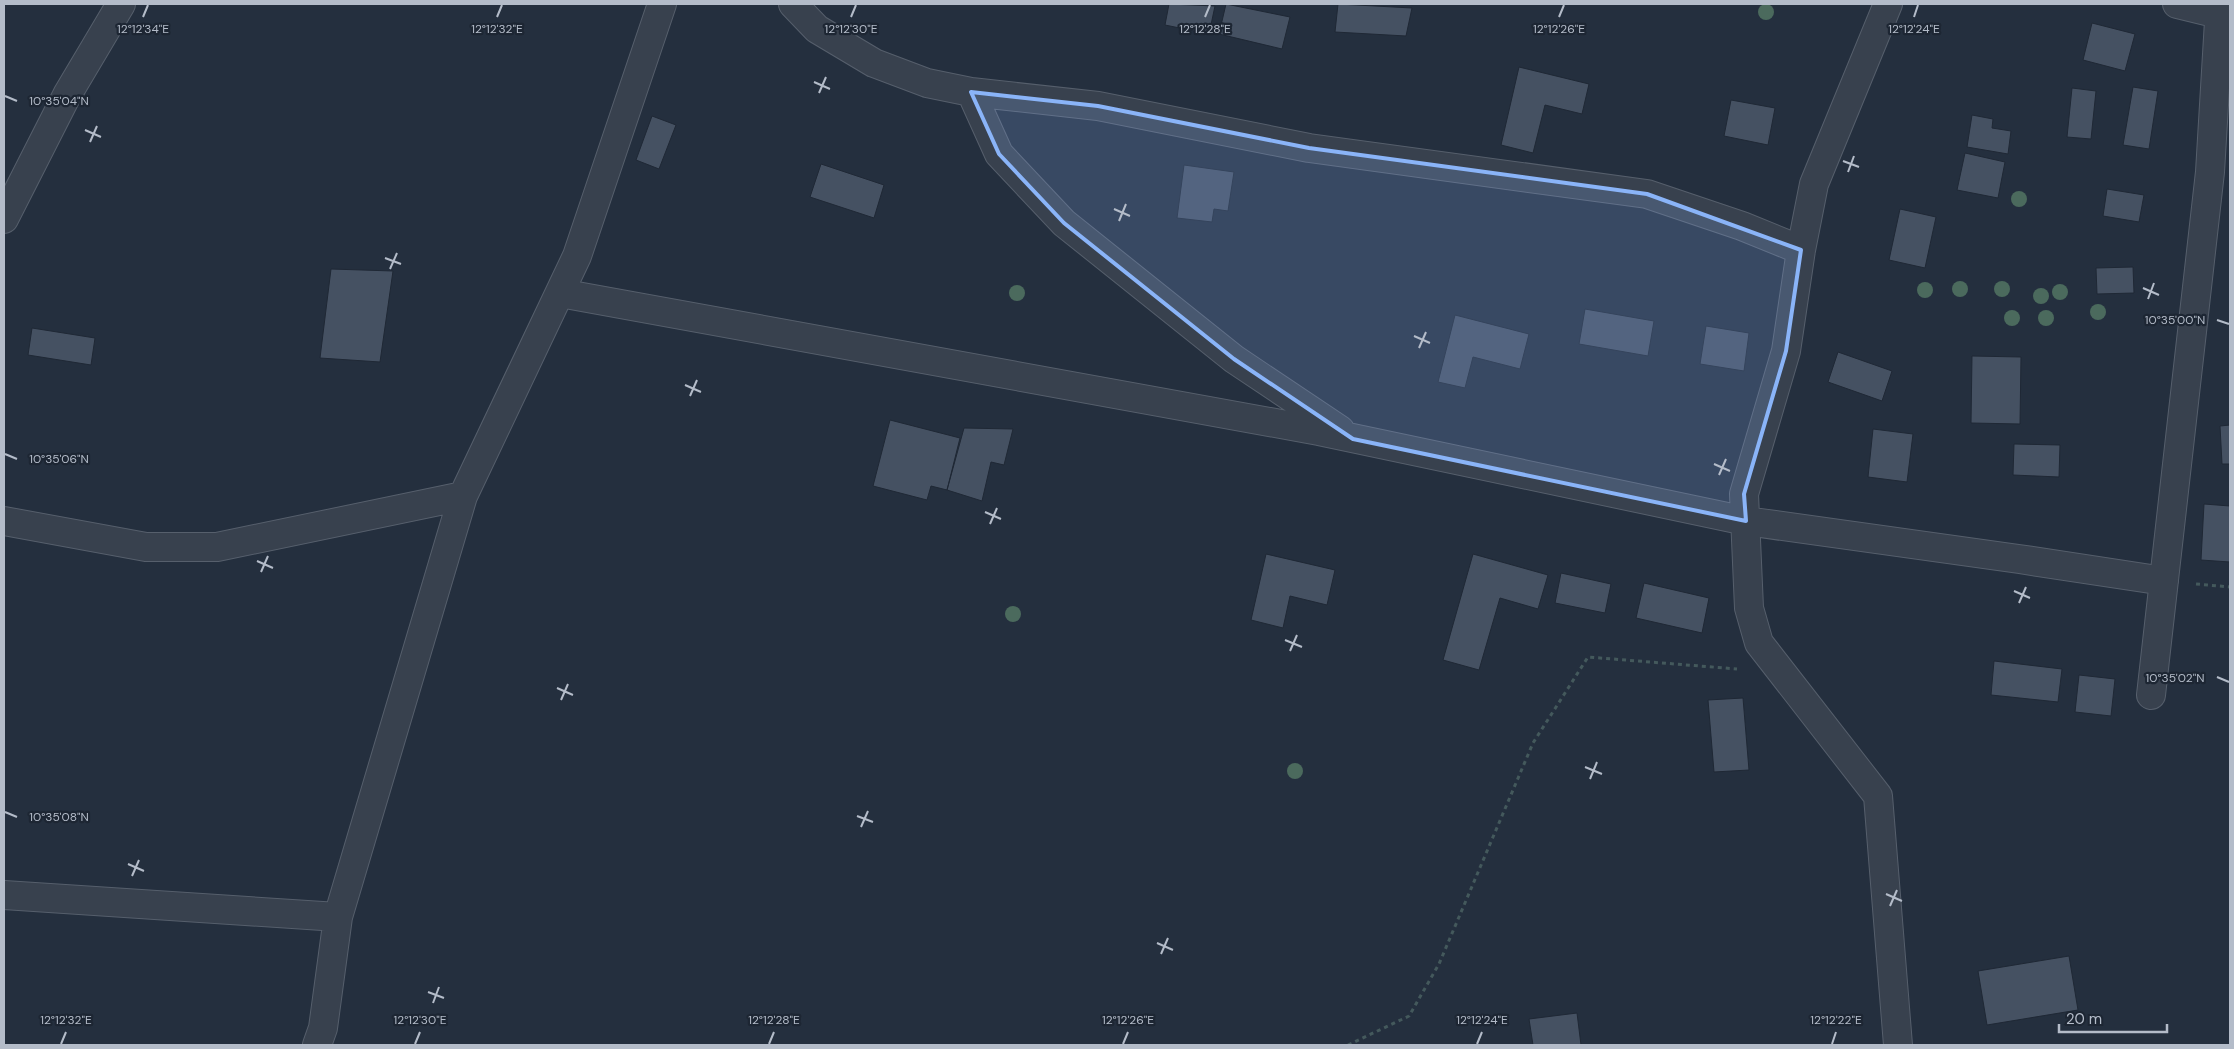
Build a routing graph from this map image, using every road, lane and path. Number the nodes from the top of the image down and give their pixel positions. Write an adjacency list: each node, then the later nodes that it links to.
1 (121, 4): 8 (street)
2 (662, 4): 10 (street)
3 (794, 4): 7 (street)
4 (1888, 4): 9 (street)
5 (2177, 4): 6 (street)
6 (2219, 9): 15 (street)
7 (971, 92): 9 (street); 11 (street)
8 (4, 219)
9 (1801, 250): 14 (street)
10 (560, 294): 11 (street); 12 (street)
11 (1353, 439): 14 (street)
12 (463, 496): 13 (street); 19 (street)
13 (4, 521)
14 (1746, 521): 15 (street); 16 (street)
15 (2164, 581): 17 (street)
16 (1783, 673): 21 (path); 22 (street)
17 (2151, 695)
18 (4, 895): 19 (street)
19 (338, 918): 20 (street)
20 (317, 1045)
21 (1348, 1045)
22 (1898, 1045)

